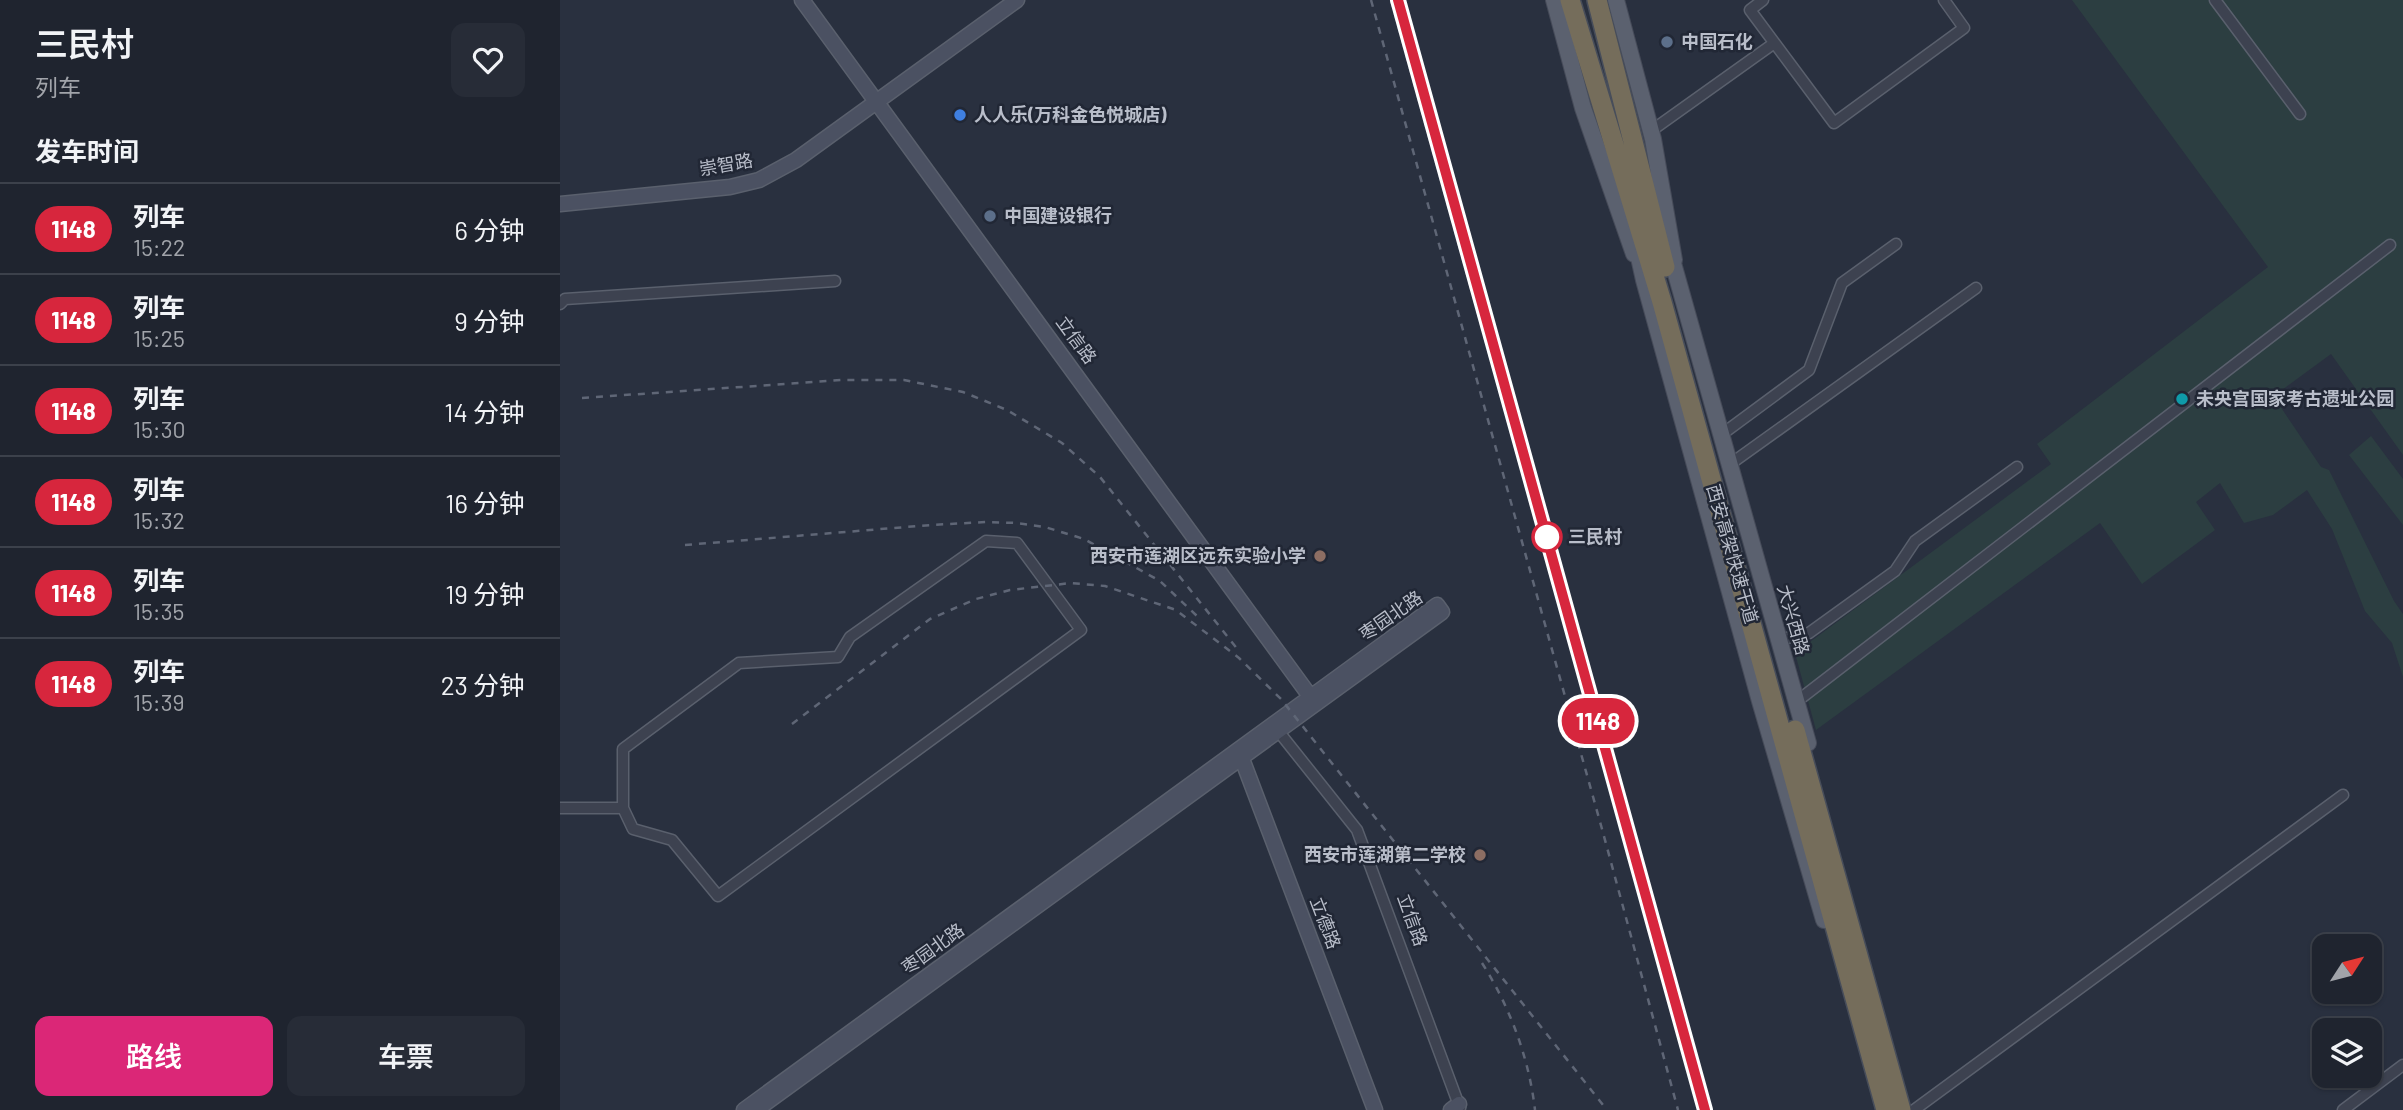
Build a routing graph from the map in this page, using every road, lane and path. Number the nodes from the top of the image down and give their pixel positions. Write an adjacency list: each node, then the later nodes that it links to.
1 (802, 0): 11 (street, 立信路)
2 (1017, 0): 11 (street, 崇智路)
3 (1554, 0): 19 (main road)
4 (1570, 0): 14 (highway, 西安高架快速干道)
5 (1597, 0): 14 (highway, 西安高架快速干道)
6 (1616, 0): 13 (main road)
7 (1763, 0): 10 (street)
8 (1944, 0): 10 (street)
9 (2215, 0): 12 (street)
10 (1773, 44): 13 (street)
11 (876, 101): 15 (street, 崇智路); 28 (street, 立信路)
12 (2300, 114)
13 (1651, 131): 18 (main road)
14 (1624, 146): 18 (main road, 大兴西路); 19 (main road); 22 (highway, 西安高架快速干道)
15 (560, 204)
16 (1896, 244): 24 (street)
17 (2390, 246): 29 (street)
18 (1677, 276): 24 (main road, 大兴西路)
19 (1644, 280): 40 (main road)
20 (835, 281): 23 (street)
21 (1976, 288): 25 (street)
22 (1668, 300): 41 (highway, 西安高架快速干道); 42 (highway, 西安高架快速干道)
23 (560, 303)
24 (1721, 435): 25 (main road, 大兴西路)
25 (1729, 465): 27 (main road, 大兴西路)
26 (2017, 467): 27 (street)
27 (1779, 640): 29 (main road, 大兴西路)
28 (1313, 700): 28 (street, 枣园北路); 30 (street, 枣园北路)
29 (1796, 702): 43 (main road, 大兴西路)
30 (1276, 728): 31 (street, 枣园北路); 36 (street, 立信路)
31 (1240, 754): 37 (street, 枣园北路); 38 (street, 枣园北路); 39 (street, 立德路)
32 (2343, 795): 44 (street)
33 (560, 808): 34 (street)
34 (623, 808): 34 (street)
35 (2403, 1065): 45 (street)
36 (1457, 1108)
37 (744, 1110)
38 (757, 1110)
39 (1376, 1110)
40 (1878, 1110)
41 (1886, 1110)
42 (1901, 1110)
43 (1908, 1110)
44 (1914, 1110)
45 (2343, 1110)

